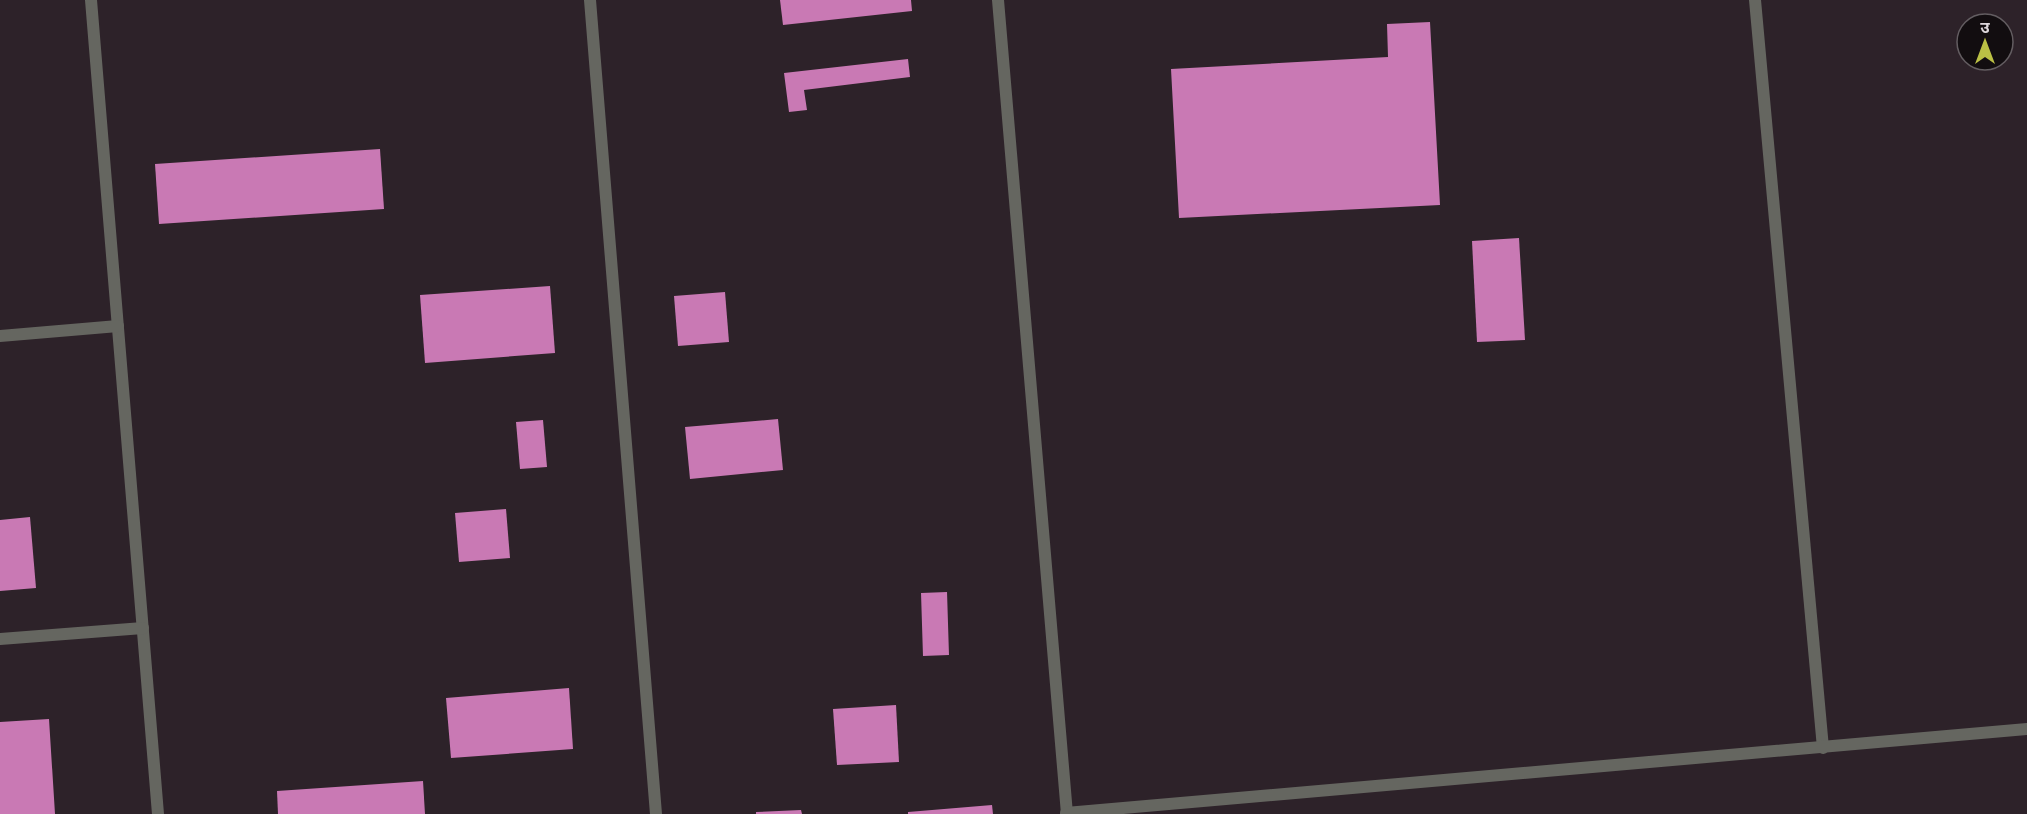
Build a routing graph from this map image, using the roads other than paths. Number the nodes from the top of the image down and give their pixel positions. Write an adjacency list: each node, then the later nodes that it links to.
1 (91, 0): 5 (street)
2 (590, 0): 13 (street)
3 (998, 0): 11 (street)
4 (1755, 0): 10 (street)
5 (118, 326): 6 (street); 7 (street)
6 (0, 336)
7 (143, 627): 8 (street); 12 (street)
8 (0, 639)
9 (2027, 729): 10 (street)
10 (1823, 748): 11 (street)
11 (1066, 813)
12 (158, 814)
13 (656, 814)

